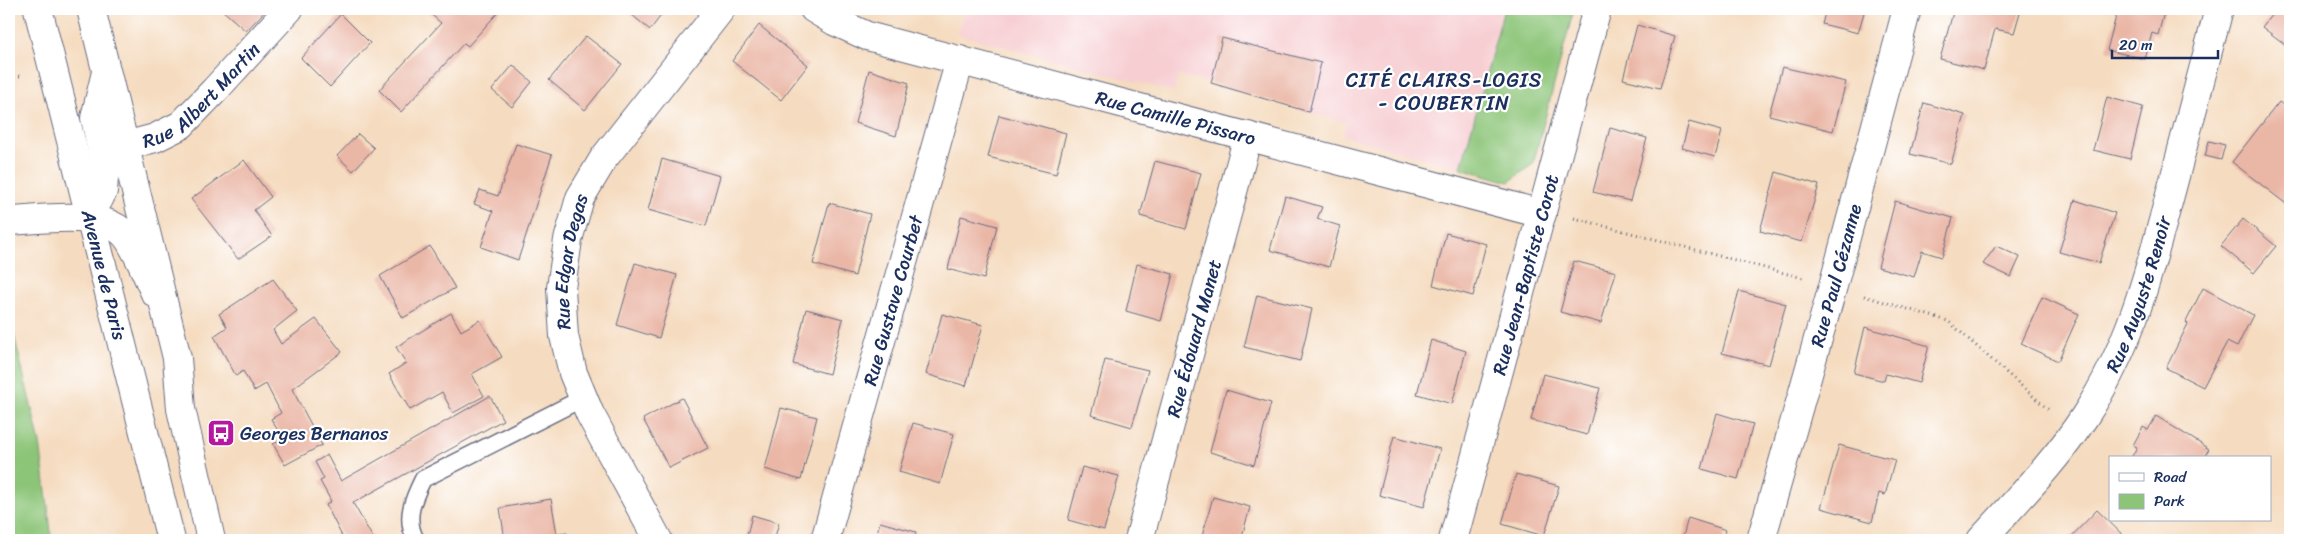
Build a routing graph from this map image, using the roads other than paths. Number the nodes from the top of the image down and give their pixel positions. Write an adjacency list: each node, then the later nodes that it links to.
1 (38, 9): 14 (street, Avenue de Paris)
2 (91, 9): 10 (street)
3 (288, 9): 12 (street, Rue Albert Martin)
4 (721, 9): 17 (street, Rue Edgar Degas)
5 (814, 9): 9 (street, Rue Camille Pissaro)
6 (1597, 9): 13 (street, Rue Jean-Baptiste Corot)
7 (1907, 9): 25 (street, Rue Paul Cézanne)
8 (2219, 9): 26 (street, Rue Auguste Renoir)
9 (960, 60): 11 (street, Rue Camille Pissaro); 22 (street, Rue Gustave Courbet)
10 (106, 72): 12 (street); 14 (street)
11 (1248, 136): 13 (street, Rue Camille Pissaro); 23 (street, Rue Édouard Manet)
12 (125, 146): 16 (street)
13 (1542, 214): 24 (street, Rue Jean-Baptiste Corot)
14 (89, 218): 15 (street); 16 (street); 18 (street, Avenue de Paris)
15 (9, 221)
16 (166, 314): 19 (street)
17 (583, 398): 20 (lane); 21 (street, Rue Edgar Degas)
18 (171, 540)
19 (211, 540)
20 (416, 540)
21 (658, 540)
22 (825, 540)
23 (1139, 540)
24 (1453, 540)
25 (1761, 540)
26 (1981, 540)

